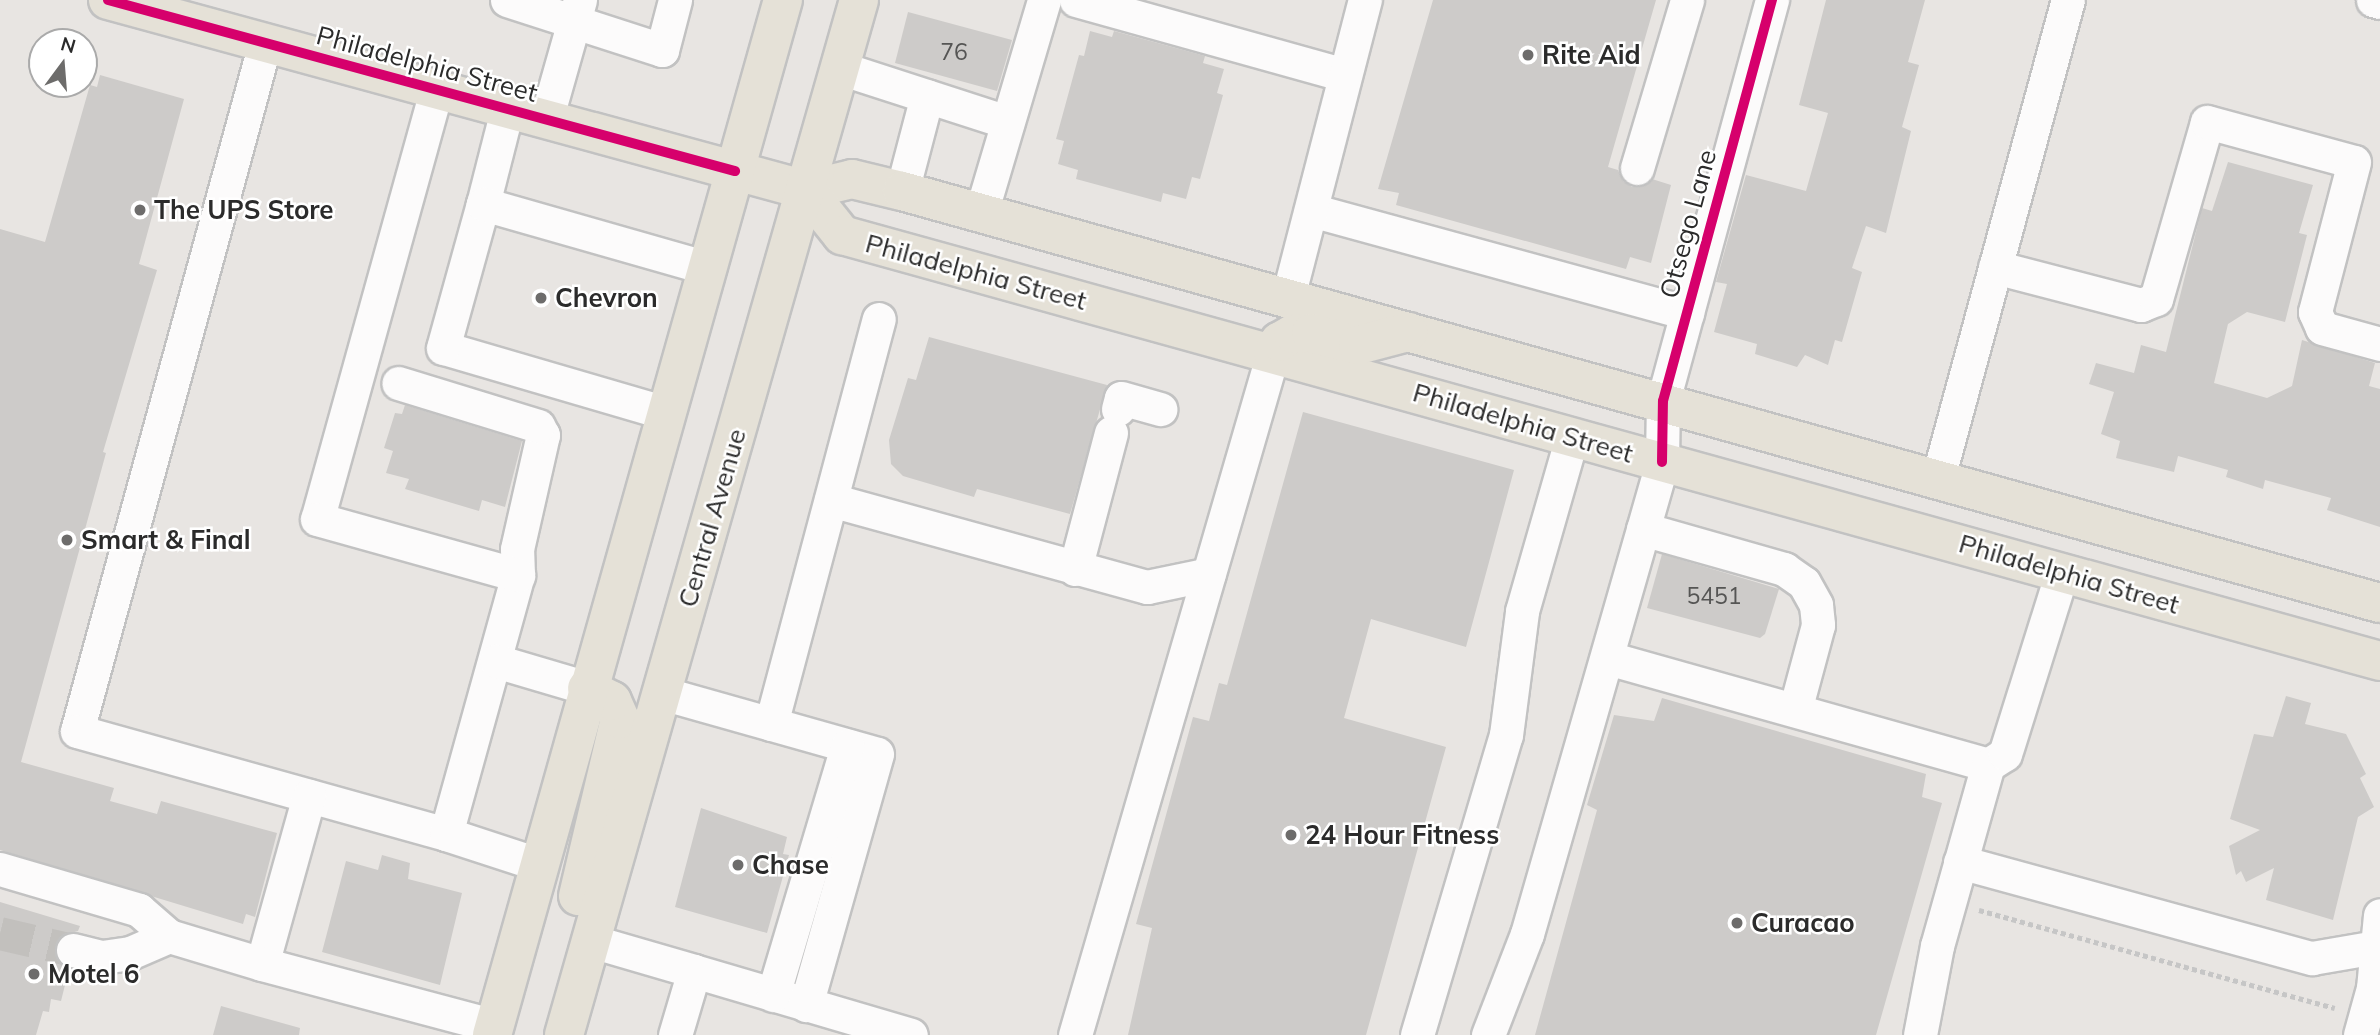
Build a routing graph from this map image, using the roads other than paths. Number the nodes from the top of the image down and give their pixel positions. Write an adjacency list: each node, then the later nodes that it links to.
1 (506, 0): 14 (street)
2 (675, 0): 14 (street)
3 (783, 0): 24 (main road)
4 (859, 0): 16 (main road, Central Avenue)
5 (1044, 0): 22 (street)
6 (1076, 0): 17 (street)
7 (1365, 0): 17 (street)
8 (1687, 0): 23 (street)
9 (2068, 0): 30 (street)
10 (2373, 0): 11 (street)
11 (2380, 2)
12 (131, 3): 15 (main road, Philadelphia Street)
13 (1764, 4): 33 (street, Otsego Lane)
14 (578, 10): 21 (street)
15 (265, 43): 18 (main road, Philadelphia Street); 61 (street)
16 (840, 68): 19 (street); 25 (main road, Central Avenue)
17 (1345, 75): 28 (street)
18 (436, 91): 20 (main road, Philadelphia Street); 50 (street)
19 (927, 96): 22 (street); 26 (street)
20 (507, 110): 21 (main road, Philadelphia Street); 27 (street)
21 (546, 120): 24 (main road, Philadelphia Street)
22 (1007, 122): 29 (street)
23 (1637, 168)
24 (735, 171): 25 (main road, Philadelphia Street); 31 (main road)
25 (806, 190): 26 (main road, Philadelphia Street); 37 (main road, Philadelphia Street); 56 (main road, Central Avenue)
26 (902, 191): 29 (main road, Philadelphia Street)
27 (482, 204): 31 (street); 41 (street)
28 (1311, 210): 32 (street); 33 (street)
29 (981, 213): 32 (main road, Philadelphia Street)
30 (1995, 267): 36 (street); 44 (street)
31 (708, 268): 41 (main road)
32 (1288, 298): 35 (main road, Philadelphia Street)
33 (1687, 313): 39 (street, Otsego Lane)
34 (879, 319): 45 (street)
35 (1410, 331): 37 (main road); 39 (main road, Philadelphia Street)
36 (2380, 344)
37 (1273, 353): 42 (main road, Philadelphia Street); 49 (street)
38 (398, 383): 50 (street)
39 (1663, 401): 43 (street, Otsego Lane); 44 (main road, Philadelphia Street)
40 (1160, 409): 47 (street)
41 (666, 413): 55 (main road)
42 (1572, 437): 43 (main road, Philadelphia Street); 80 (street)
43 (1662, 462): 46 (street, Otsego Lane); 48 (main road, Philadelphia Street)
44 (1938, 478): 51 (main road, Philadelphia Street)
45 (831, 500): 47 (street); 58 (street)
46 (1643, 529): 52 (street, Otsego Lane); 57 (street)
47 (1075, 569): 49 (street)
48 (2062, 572): 54 (main road, Philadelphia Street); 60 (street)
49 (1209, 574): 79 (street)
50 (518, 575): 53 (street)
51 (2380, 603)
52 (1608, 658): 57 (street); 81 (street, Otsego Lane)
53 (496, 661): 55 (street); 62 (street)
54 (2380, 661)
55 (587, 688): 64 (main road); 68 (main road)
56 (662, 693): 58 (street); 68 (main road, Central Avenue)
57 (1795, 710): 60 (street)
58 (771, 724): 59 (street)
59 (836, 742): 72 (street); 73 (street)
60 (1988, 765): 63 (street)
61 (309, 796): 62 (street); 70 (street)
62 (446, 834): 64 (street)
63 (1960, 862): 66 (street); 82 (street)
64 (538, 864): 75 (main road)
65 (0, 869): 67 (street)
66 (2378, 931): 74 (street)
67 (169, 936): 69 (street); 70 (street)
68 (591, 941): 71 (street); 76 (main road, Central Avenue)
69 (74, 950)
70 (262, 964): 75 (street)
71 (694, 971): 72 (street); 77 (street)
72 (773, 995): 73 (street)
73 (806, 1005): 78 (street)
74 (2362, 1026)
75 (493, 1030)
76 (564, 1035)
77 (675, 1035)
78 (911, 1035)
79 (1075, 1035)
80 (1417, 1035)
81 (1488, 1035)
82 (1920, 1035)

